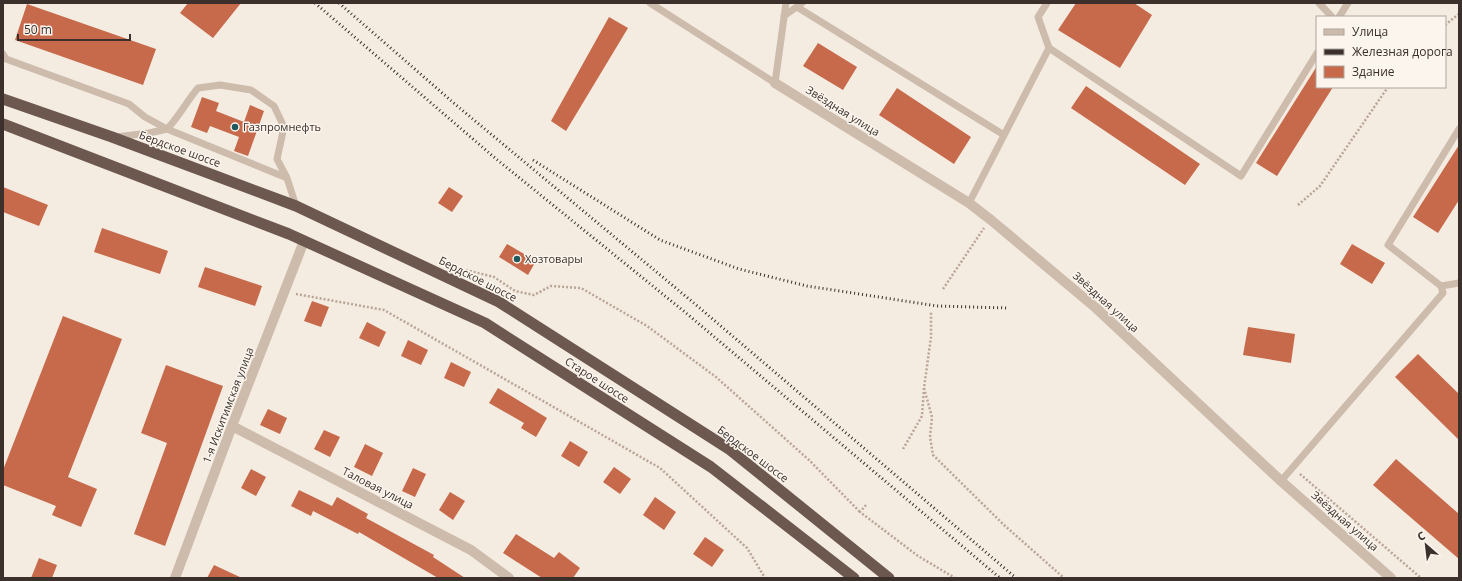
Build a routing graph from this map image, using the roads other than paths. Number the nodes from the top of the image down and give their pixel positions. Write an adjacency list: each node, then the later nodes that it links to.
1 (650, 3): 13 (lane)
2 (786, 3): 7 (lane)
3 (1047, 3): 10 (lane)
4 (1319, 3): 8 (lane)
5 (1348, 3): 9 (lane)
6 (799, 5): 7 (lane); 18 (lane)
7 (784, 16): 13 (lane)
8 (1331, 16)
9 (1340, 16)
10 (1049, 48): 12 (lane); 18 (lane)
11 (3, 54): 16 (lane)
12 (1316, 55)
13 (775, 83): 21 (street, Звёздная улица)
14 (3, 99): 19 (highway, Бердское шоссе)
15 (3, 124): 23 (highway)
16 (167, 129): 19 (lane); 20 (lane); 20 (lane)
17 (1459, 129): 25 (lane)
18 (1004, 134): 21 (lane)
19 (112, 137): 22 (highway, Бердское шоссе)
20 (288, 178): 22 (lane)
21 (969, 203): 27 (street, Звёздная улица)
22 (296, 206): 31 (highway, Бердское шоссе)
23 (304, 241): 26 (street, 1-я Искитимская улица); 30 (highway, Старое шоссе)
24 (1459, 283): 25 (lane)
25 (1441, 286): 27 (lane)
26 (232, 426): 28 (street, 1-я Искитимская улица); 29 (street, Таловая улица)
27 (1281, 481): 32 (street, Звёздная улица)
28 (176, 578)
29 (508, 578)
30 (854, 578)
31 (889, 578)
32 (1391, 578)

